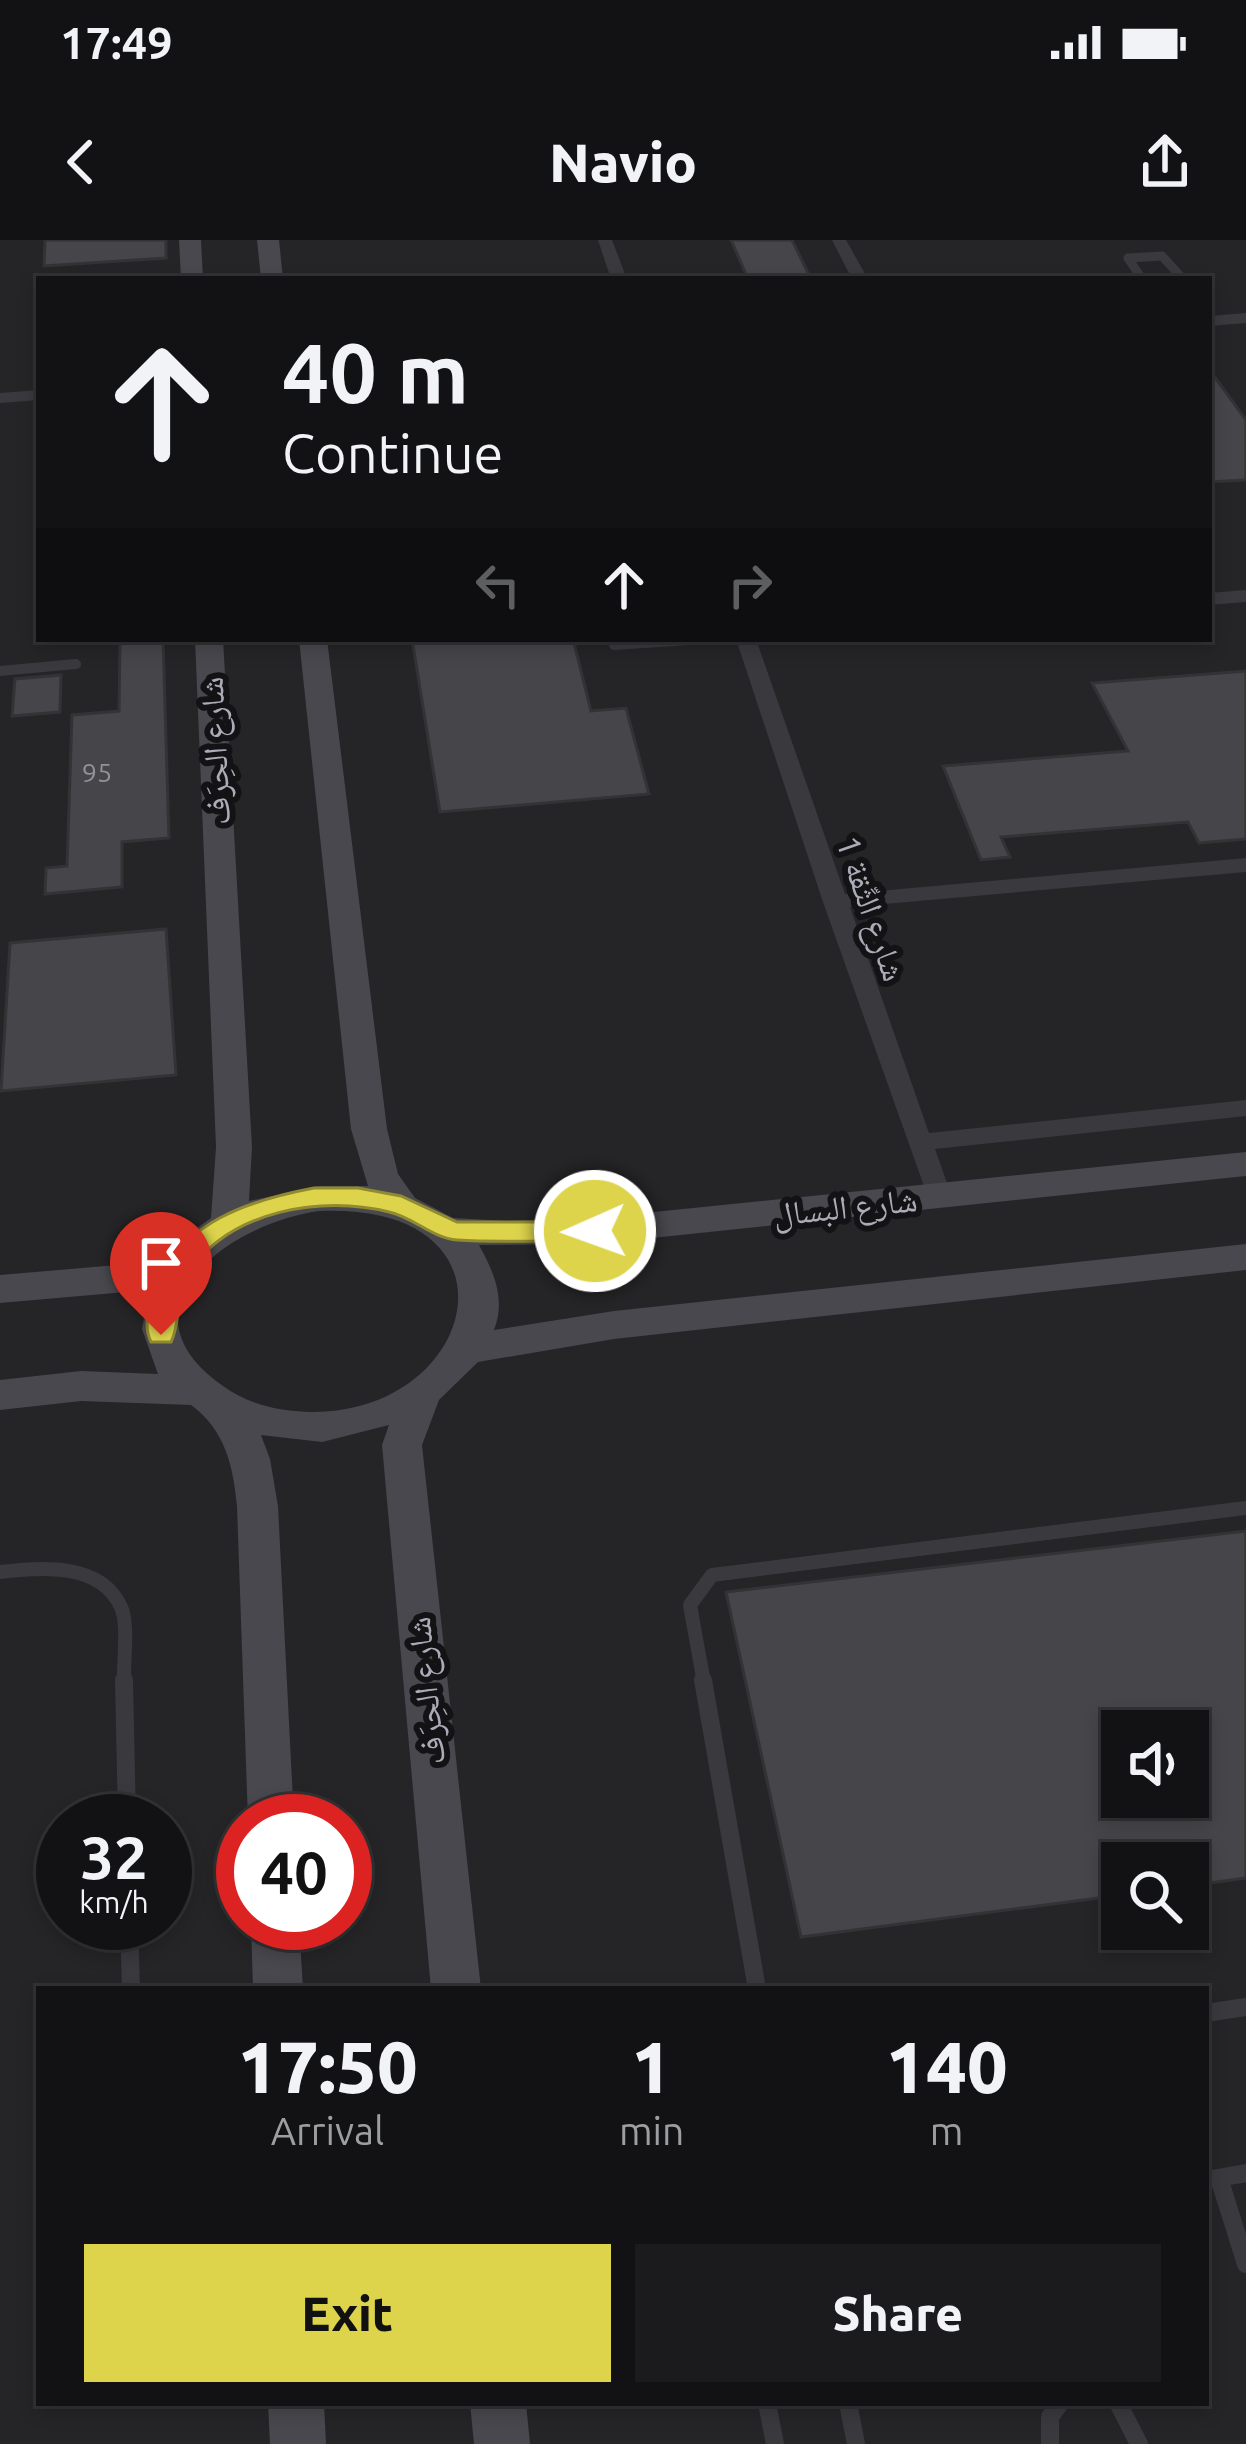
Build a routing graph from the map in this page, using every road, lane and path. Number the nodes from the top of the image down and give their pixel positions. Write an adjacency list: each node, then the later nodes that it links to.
1 (190, 240): 5 (street)
2 (268, 240): 6 (street)
3 (605, 240): 7 (street)
4 (839, 240): 8 (street)
5 (192, 276)
6 (272, 276)
7 (618, 276)
8 (858, 276)
9 (1140, 276): 10 (lane)
10 (1180, 276)
11 (1212, 318): 12 (street)
12 (1246, 318)
13 (36, 395): 14 (street)
14 (0, 398)
15 (1246, 596): 16 (street)
16 (1212, 599)
17 (209, 642): 31 (street, شارع الحِرَف)
18 (313, 642): 30 (street)
19 (659, 642): 21 (lane)
20 (747, 642): 25 (street, شارع الثِّقة 1)
21 (614, 645)
22 (76, 664): 23 (lane)
23 (0, 670)
24 (1246, 865): 25 (street)
25 (834, 902): 27 (street, شارع الثِّقة 1)
26 (1246, 1108): 27 (street)
27 (919, 1142): 29 (street, شارع الثِّقة 1)
28 (1246, 1164): 29 (street, شارع البسال)
29 (939, 1197): 32 (street, شارع البسال)
30 (401, 1205): 31 (street); 32 (street)
31 (229, 1222): 34 (street)
32 (442, 1229): 36 (street)
33 (1246, 1257): 36 (street)
34 (174, 1274): 35 (street); 39 (street)
35 (0, 1288)
36 (466, 1349): 38 (street)
37 (0, 1395): 39 (street)
38 (420, 1396): 39 (street); 48 (street, شارع الحِرَف)
39 (209, 1400): 43 (street)
40 (1246, 1508): 49 (lane)
41 (0, 1572): 42 (lane)
42 (126, 1794)
43 (270, 1794)
44 (130, 1950): 46 (lane)
45 (276, 1950): 47 (street)
46 (131, 1986)
47 (278, 1986)
48 (455, 1986)
49 (757, 1986)
50 (1246, 2007): 51 (lane)
51 (1209, 2013)
52 (1246, 2173): 53 (lane)
53 (1213, 2179): 54 (lane)
54 (1246, 2264)
55 (296, 2406): 61 (street)
56 (498, 2406): 62 (street)
57 (768, 2406): 63 (lane)
58 (1058, 2406): 65 (lane)
59 (1120, 2406): 66 (lane)
60 (849, 2408): 64 (lane)
61 (298, 2444)
62 (502, 2444)
63 (775, 2444)
64 (856, 2444)
65 (1050, 2444)
66 (1139, 2444)

